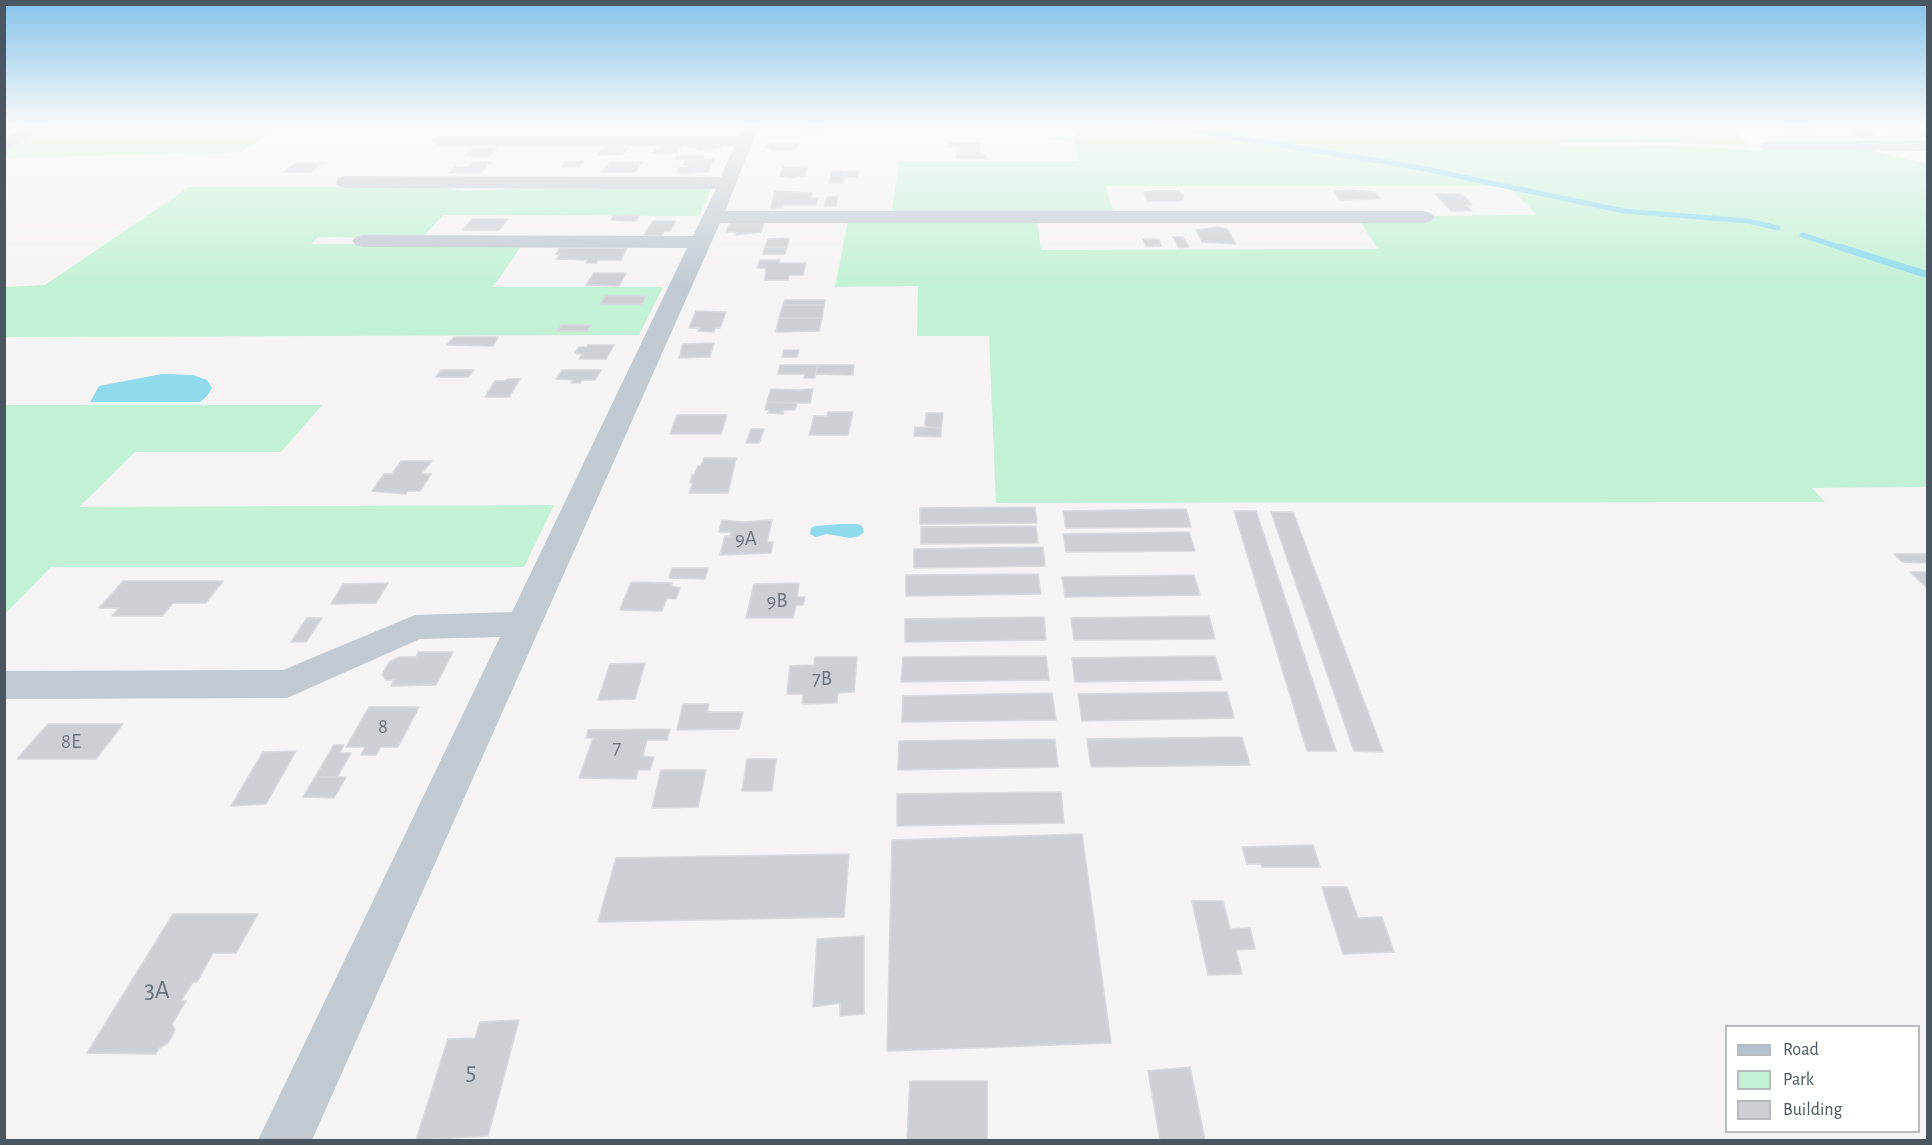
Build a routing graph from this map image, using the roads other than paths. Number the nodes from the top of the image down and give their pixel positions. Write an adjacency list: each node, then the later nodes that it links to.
1 (729, 179): 3 (street)
2 (345, 182): 3 (street)
3 (728, 183): 5 (street)
4 (1424, 217): 5 (street)
5 (707, 230): 6 (street); 7 (street)
6 (363, 241)
7 (524, 624): 8 (street); 9 (street)
8 (4, 685)
9 (285, 1140)

